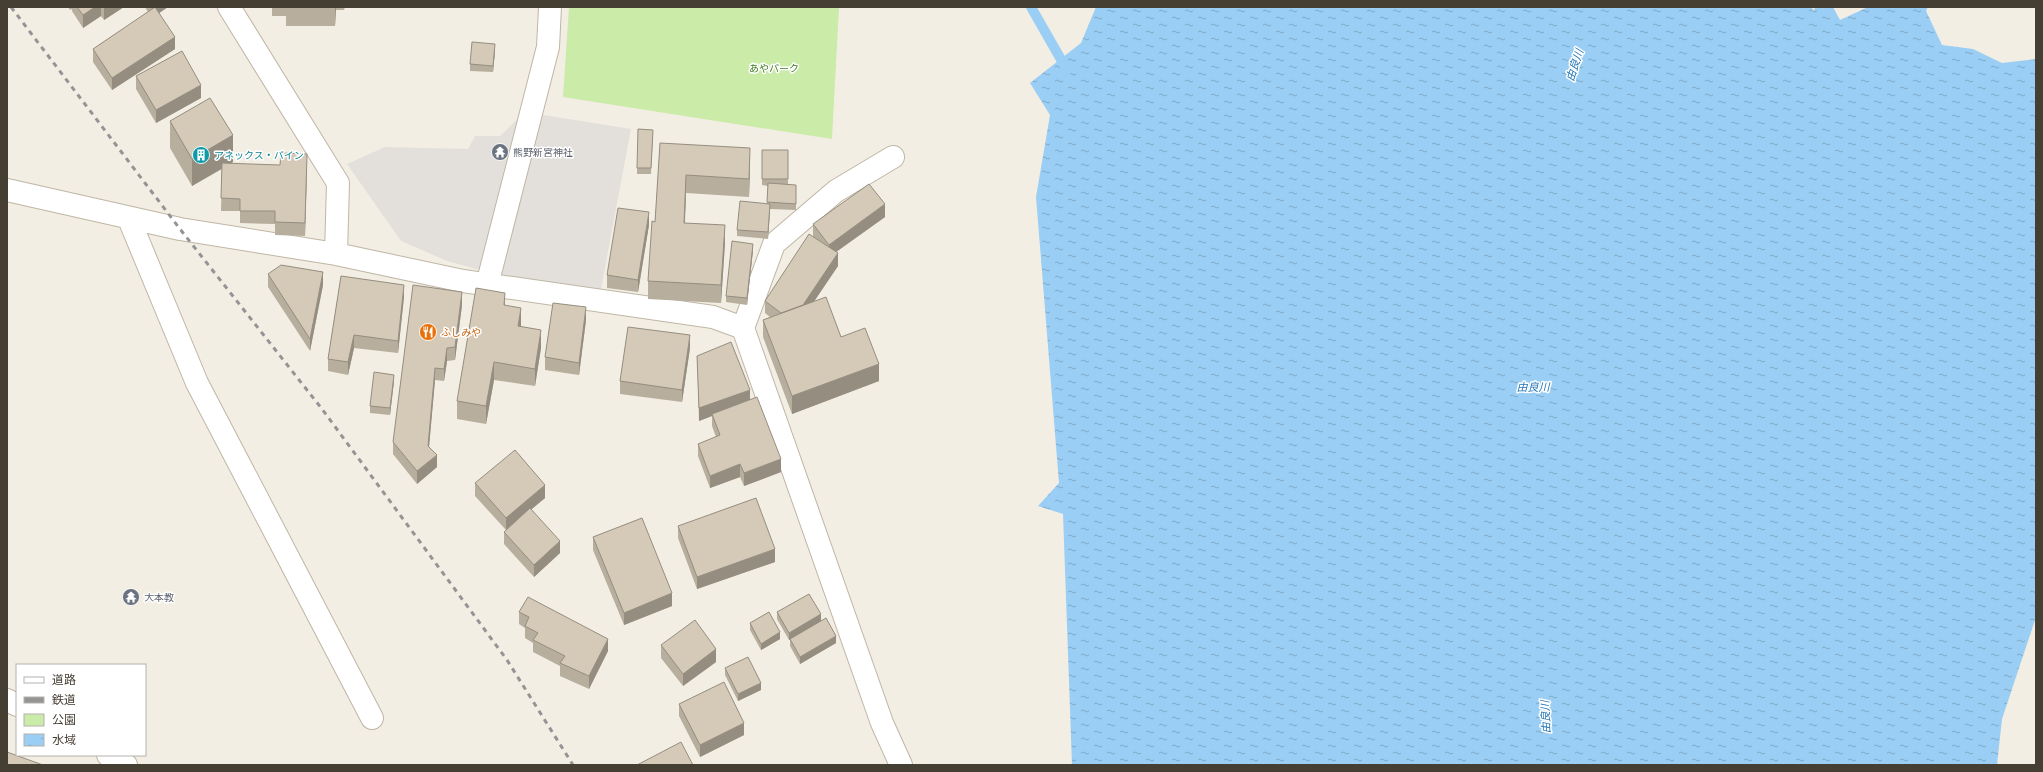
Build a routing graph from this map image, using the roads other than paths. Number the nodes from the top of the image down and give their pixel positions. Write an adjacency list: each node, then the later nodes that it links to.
1 (229, 7): 6 (street)
2 (550, 7): 7 (street)
3 (893, 157): 8 (street)
4 (7, 190): 5 (street)
5 (129, 219): 6 (street); 11 (street)
6 (336, 254): 7 (street)
7 (488, 285): 8 (street)
8 (743, 328): 14 (street)
9 (7, 700): 10 (street)
10 (16, 704)
11 (372, 718)
12 (110, 756): 13 (street)
13 (126, 765)
14 (901, 765)

